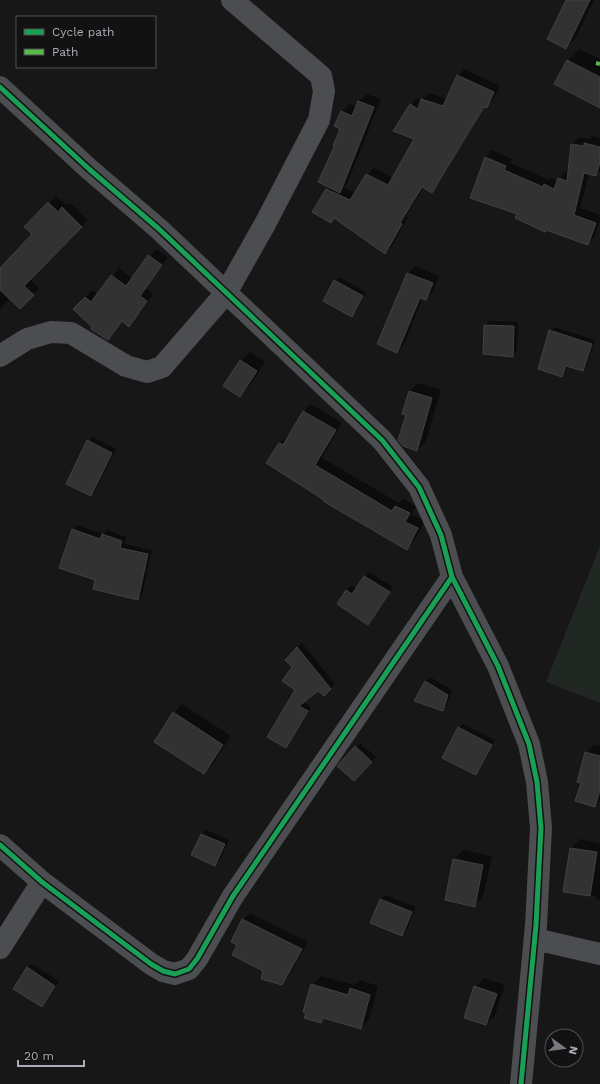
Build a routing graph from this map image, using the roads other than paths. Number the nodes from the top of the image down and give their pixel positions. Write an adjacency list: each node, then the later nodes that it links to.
1 (232, 0): 3 (street)
2 (0, 87): 3 (street)
3 (226, 293): 4 (street); 5 (street)
4 (0, 356)
5 (452, 577): 7 (street); 8 (street)
6 (0, 844): 7 (street)
7 (42, 882): 9 (street)
8 (535, 939): 10 (street); 11 (street)
9 (0, 948)
10 (600, 954)
11 (521, 1084)

